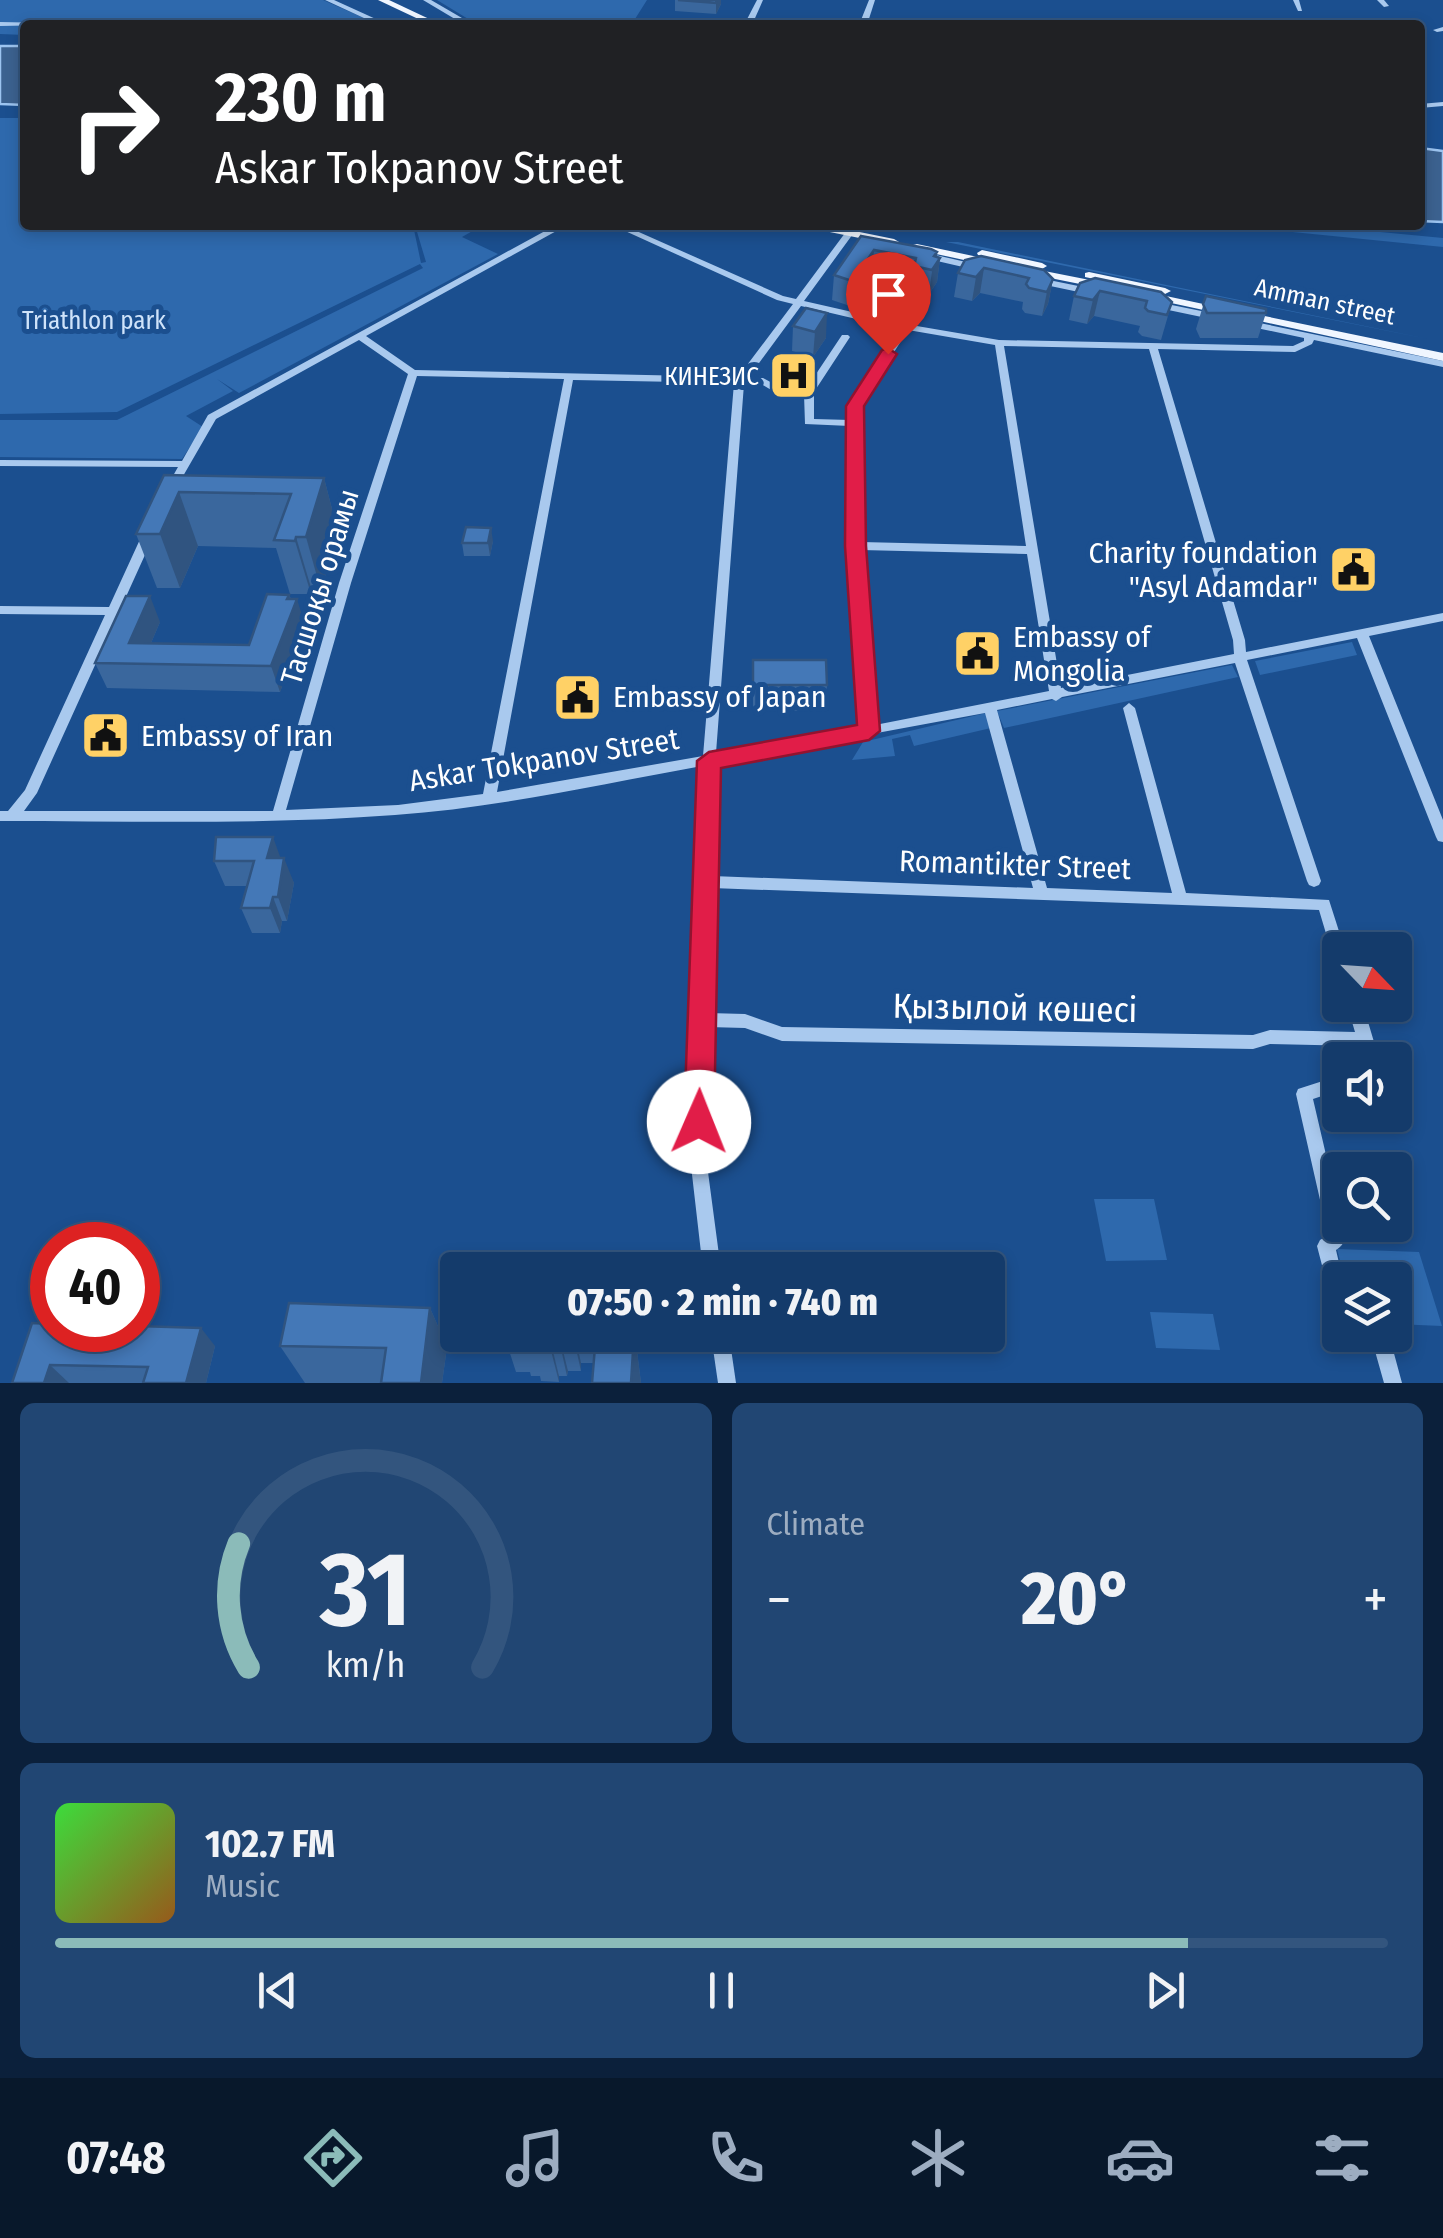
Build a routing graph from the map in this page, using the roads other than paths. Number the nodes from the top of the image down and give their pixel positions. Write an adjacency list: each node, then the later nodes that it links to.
1 (328, 0): 7 (street)
2 (364, 0): 8 (main road)
3 (382, 0): 9 (main road)
4 (426, 0): 10 (street)
5 (1296, 0): 6 (street)
6 (1300, 10)
7 (374, 20)
8 (407, 20)
9 (427, 20)
10 (461, 20)
11 (554, 230): 24 (street)
12 (628, 230): 21 (street)
13 (848, 230): 21 (street)
14 (854, 230): 16 (main road, Amman street)
15 (859, 230): 28 (main road, Amman street)
16 (882, 240): 17 (street, Amman street); 29 (main road, Amman street)
17 (996, 272)
18 (1016, 276): 19 (street)
19 (1111, 295)
20 (1130, 299): 23 (street, Amman street)
21 (796, 303): 22 (street); 33 (street)
22 (905, 327): 26 (street); 35 (street)
23 (1309, 336): 27 (street); 30 (street, Amman street)
24 (361, 338): 31 (street); 37 (street)
25 (845, 338): 34 (street)
26 (999, 343): 27 (street); 41 (street)
27 (1152, 347): 46 (street)
28 (1443, 348)
29 (1443, 357)
30 (1443, 364)
31 (413, 372): 32 (street); 54 (street, Тасшоқы орамы)
32 (569, 377): 33 (street); 52 (street)
33 (739, 383): 34 (street); 51 (street)
34 (809, 392): 35 (street)
35 (855, 423): 40 (street)
36 (0, 463): 37 (street)
37 (182, 464): 38 (street)
38 (166, 497)
39 (150, 529): 43 (street)
40 (855, 546): 41 (street); 50 (street)
41 (1032, 550): 47 (street)
42 (0, 610): 43 (street)
43 (110, 611): 53 (street)
44 (1443, 617): 45 (street, Askar Tokpanov Street)
45 (1360, 632): 46 (street, Askar Tokpanov Street); 55 (street)
46 (1240, 658): 47 (street, Askar Tokpanov Street); 56 (street)
47 (1056, 696): 48 (street, Askar Tokpanov Street)
48 (990, 707): 50 (street, Askar Tokpanov Street); 58 (street)
49 (1129, 708): 59 (street)
50 (869, 731): 51 (street, Askar Tokpanov Street)
51 (709, 761): 52 (street, Askar Tokpanov Street); 57 (street)
52 (489, 799): 54 (street, Askar Tokpanov Street)
53 (6, 816): 54 (street, Askar Tokpanov Street)
54 (278, 816)
55 (1443, 837)
56 (1314, 880)
57 (705, 882): 58 (street, Romantikter Street); 61 (street)
58 (1042, 895): 59 (street, Romantikter Street)
59 (1180, 898): 60 (street, Romantikter Street)
60 (1332, 932)
61 (700, 1020): 62 (street, Қызылой көшесі); 64 (street)
62 (1342, 1042)
63 (1322, 1089): 65 (street)
64 (710, 1252)
65 (1330, 1262)
66 (722, 1352): 68 (street)
67 (1385, 1352): 69 (street)
68 (727, 1383)
69 (1394, 1383)

